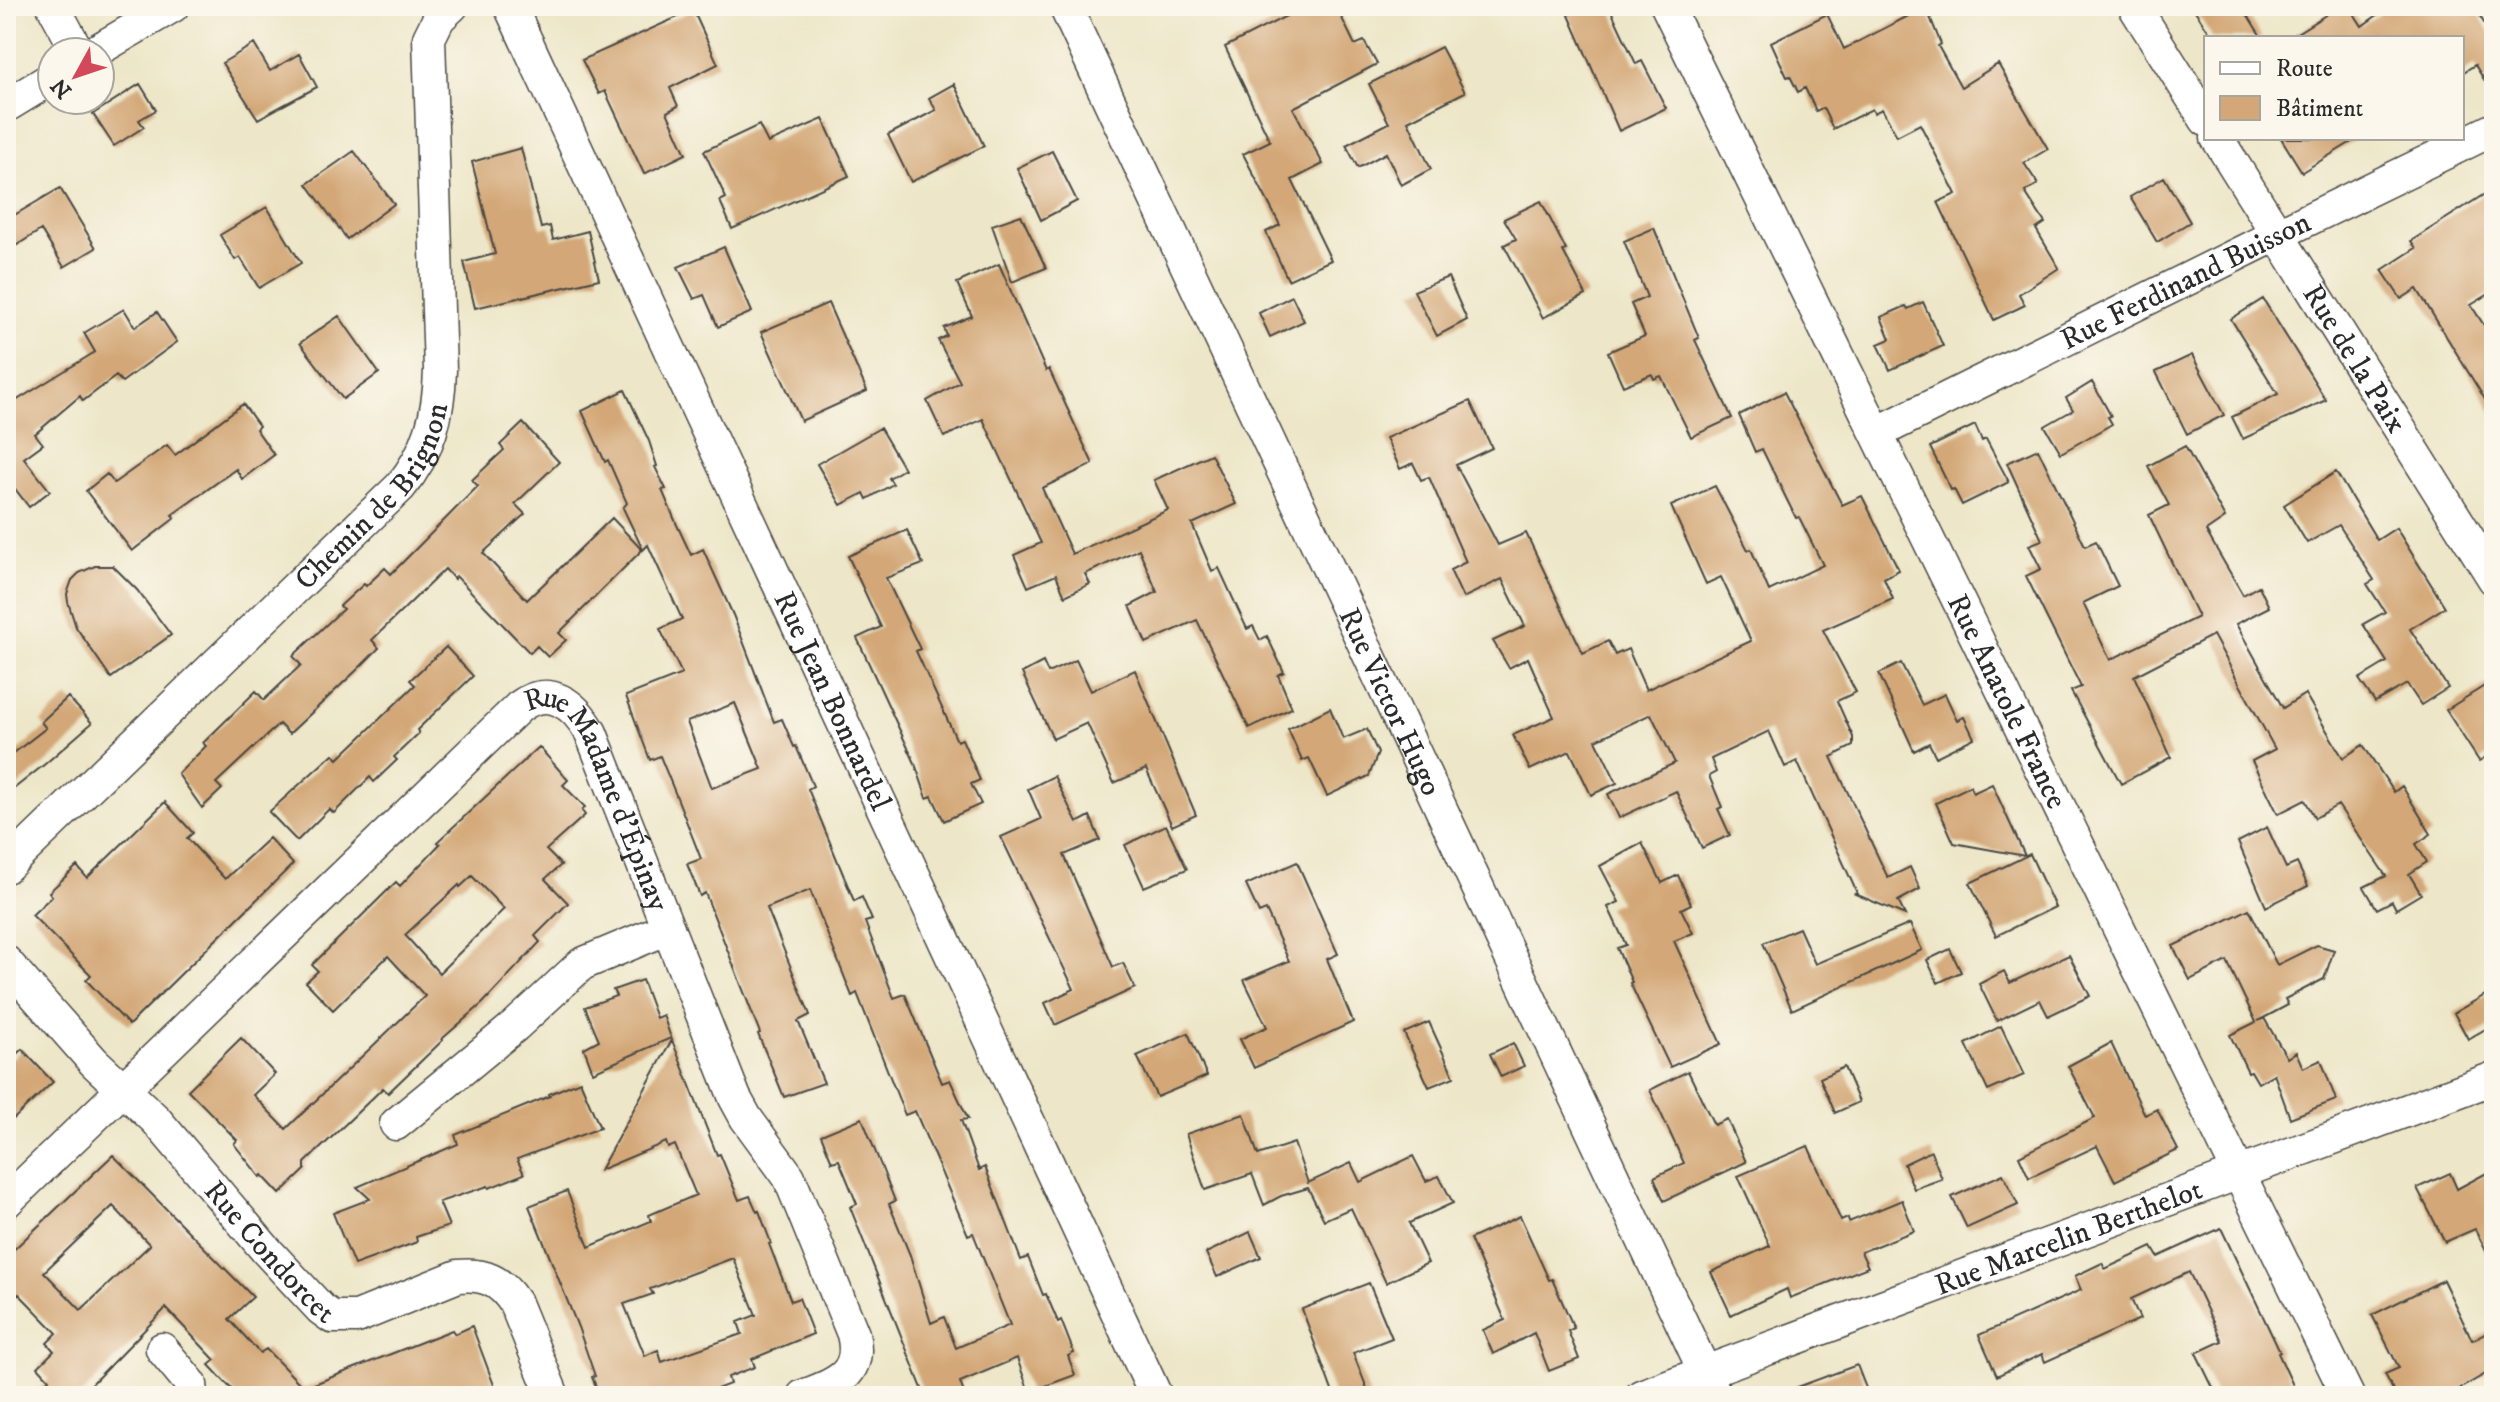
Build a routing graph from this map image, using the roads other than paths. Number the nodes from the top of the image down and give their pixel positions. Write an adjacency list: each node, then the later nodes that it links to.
1 (53, 6): 8 (street)
2 (173, 6): 9 (street)
3 (510, 6): 31 (street, Rue Jean Bonnardel)
4 (1065, 6): 27 (street, Rue Victor Hugo)
5 (1667, 6): 16 (street, Rue Anatole France)
6 (2134, 6): 12 (street)
7 (447, 7): 18 (street, Chemin de Brignon)
8 (69, 36)
9 (116, 39)
10 (36, 88): 11 (street)
11 (6, 106)
12 (2204, 117)
13 (2494, 129): 15 (street, Rue Ferdinand Buisson)
14 (2218, 140): 15 (street, Rue de la Paix)
15 (2278, 234): 16 (street, Rue Ferdinand Buisson); 17 (street, Rue de la Paix)
16 (1877, 433): 24 (street, Rue Anatole France)
17 (2494, 579)
18 (6, 867)
19 (668, 928): 22 (street, Rue Madame d'Épinay); 23 (street); 30 (street, Rue Madame d'Épinay)
20 (6, 962): 22 (street, Rue Condorcet)
21 (2494, 1078): 24 (street, Rue Marcelin Berthelot)
22 (125, 1090): 25 (street); 29 (street, Rue Condorcet)
23 (396, 1124)
24 (2239, 1173): 27 (street, Rue Marcelin Berthelot); 33 (street, Rue Anatole France)
25 (6, 1202)
26 (162, 1349): 28 (street)
27 (1710, 1384): 32 (street, Rue Marcelin Berthelot)
28 (192, 1396)
29 (553, 1396)
30 (803, 1396)
31 (1156, 1396)
32 (1641, 1396)
33 (2348, 1396)

